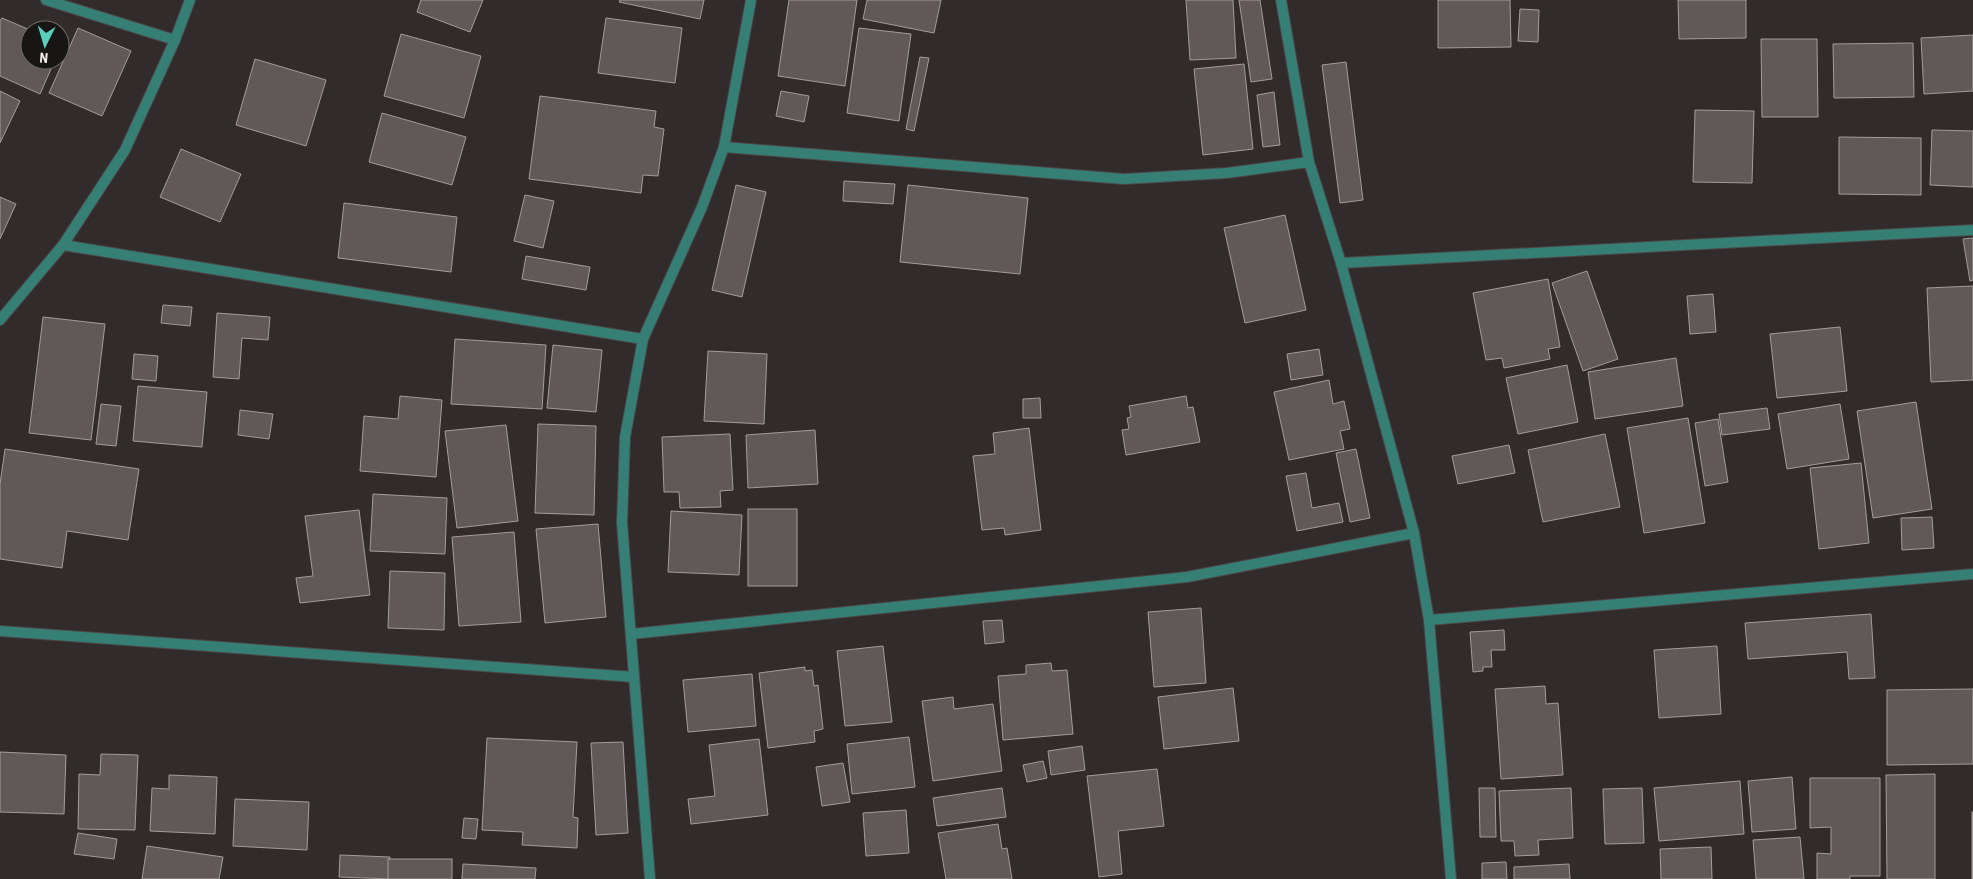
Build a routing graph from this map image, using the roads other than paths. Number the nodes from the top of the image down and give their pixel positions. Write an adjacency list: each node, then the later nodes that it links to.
1 (46, 0): 5 (street)
2 (190, 0): 5 (street)
3 (751, 0): 6 (street)
4 (1281, 0): 7 (street)
5 (175, 40): 9 (street)
6 (724, 147): 7 (street); 12 (street)
7 (1309, 162): 10 (street)
8 (1973, 230): 10 (street)
9 (63, 244): 11 (street); 12 (street)
10 (1341, 263): 13 (street)
11 (0, 320)
12 (643, 339): 17 (street)
13 (1414, 533): 15 (street); 17 (street)
14 (1973, 574): 15 (street)
15 (1429, 620): 20 (street)
16 (0, 631): 18 (street)
17 (631, 634): 18 (street)
18 (634, 677): 19 (street)
19 (650, 879)
20 (1451, 879)

